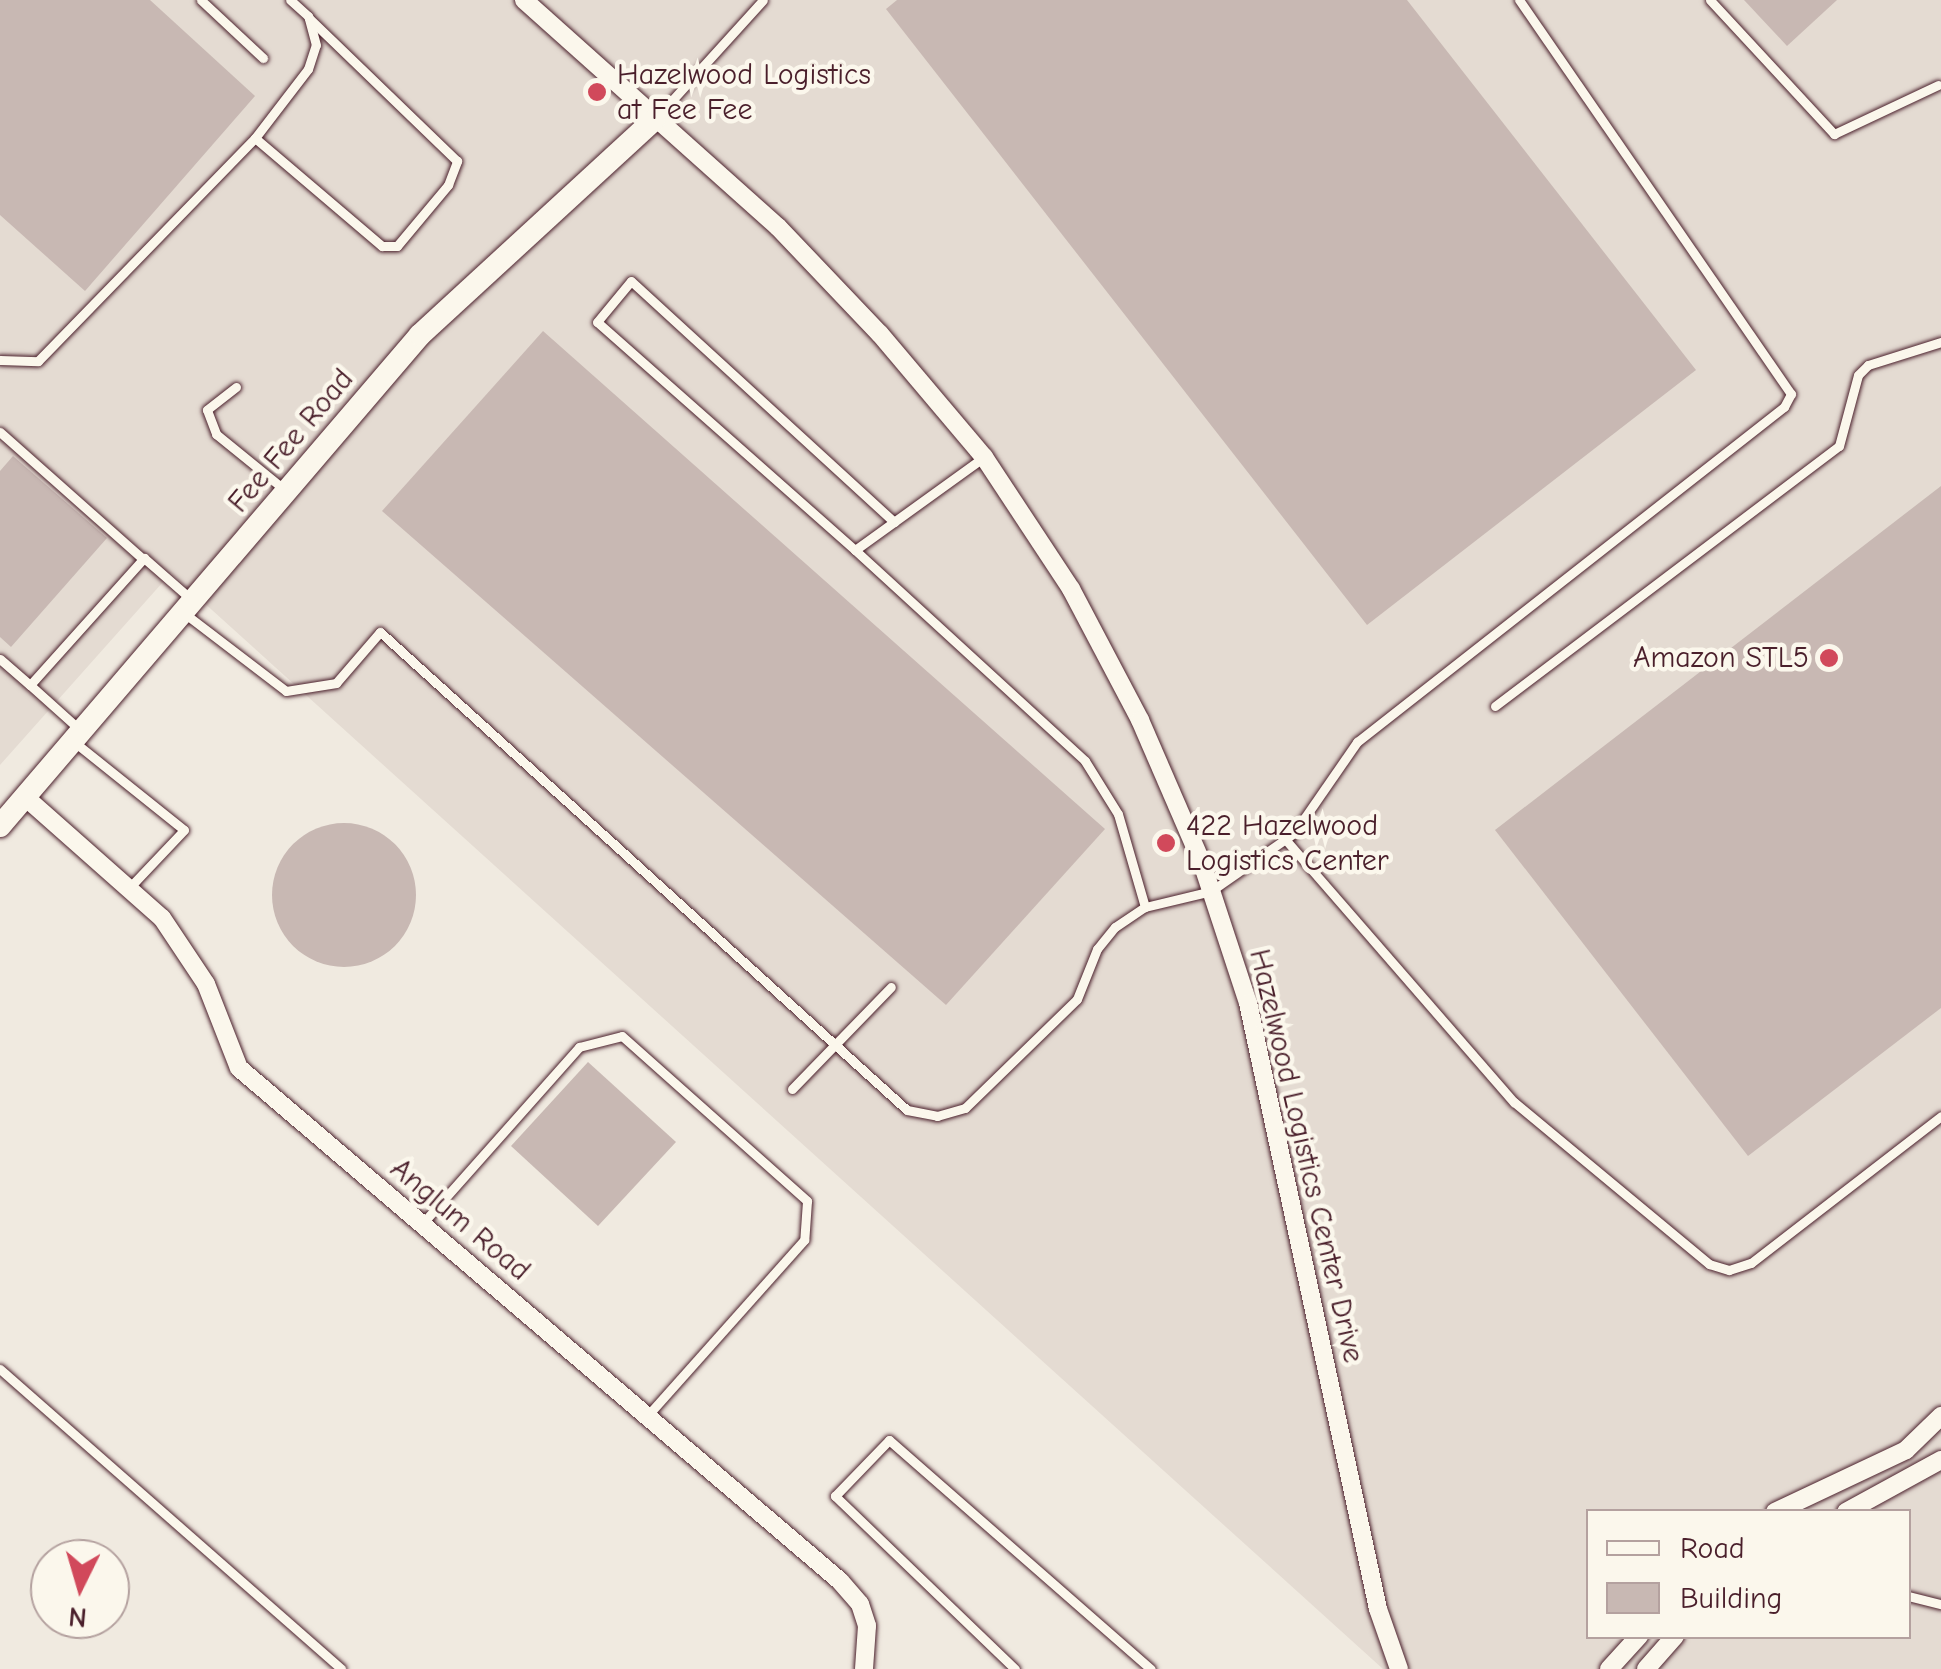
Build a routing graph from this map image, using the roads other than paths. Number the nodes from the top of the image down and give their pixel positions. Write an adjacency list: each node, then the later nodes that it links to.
1 (201, 0): 8 (lane)
2 (290, 0): 7 (lane)
3 (524, 0): 10 (street, Hazelwood Logistics Center Drive)
4 (763, 0): 10 (lane)
5 (1518, 0): 28 (lane)
6 (1710, 0): 9 (lane)
7 (308, 16): 11 (lane); 11 (lane)
8 (263, 58)
9 (1938, 84)
10 (654, 120): 16 (street, Hazelwood Logistics Center Drive); 17 (street, Fee Fee Road)
11 (256, 138): 13 (lane)
12 (1941, 342): 24 (lane)
13 (0, 360)
14 (236, 387): 17 (lane)
15 (0, 432): 20 (lane)
16 (984, 457): 18 (lane); 30 (street, Hazelwood Logistics Center Drive)
17 (288, 492): 21 (street, Fee Fee Road)
18 (894, 522): 19 (lane); 19 (lane)
19 (856, 550): 31 (lane)
20 (143, 559): 21 (lane); 23 (lane)
21 (189, 607): 25 (street, Fee Fee Road); 33 (lane)
22 (0, 659): 23 (lane)
23 (30, 686): 25 (lane)
24 (1495, 706)
25 (77, 736): 26 (street, Fee Fee Road); 29 (lane)
26 (24, 796): 27 (street, Fee Fee Road); 29 (street, Anglum Road)
27 (0, 826)
28 (1285, 839): 30 (lane); 35 (lane)
29 (129, 888): 36 (street, Anglum Road)
30 (1211, 890): 31 (lane); 51 (street, Hazelwood Logistics Center Drive)
31 (1145, 907): 33 (lane)
32 (890, 988): 33 (lane)
33 (836, 1044): 34 (lane)
34 (792, 1090)
35 (1941, 1116)
36 (422, 1224): 38 (street, Anglum Road); 38 (lane)
37 (0, 1370): 47 (lane)
38 (646, 1416): 48 (street, Anglum Road)
39 (1941, 1416): 41 (street)
40 (1941, 1460): 42 (street)
41 (1806, 1506)
42 (1851, 1509)
43 (1911, 1597): 44 (lane)
44 (1941, 1604)
45 (1636, 1639): 52 (street)
46 (1672, 1639): 53 (street)
47 (341, 1669)
48 (864, 1669)
49 (1016, 1669): 50 (lane)
50 (1151, 1669)
51 (1398, 1669)
52 (1609, 1669)
53 (1646, 1669)

